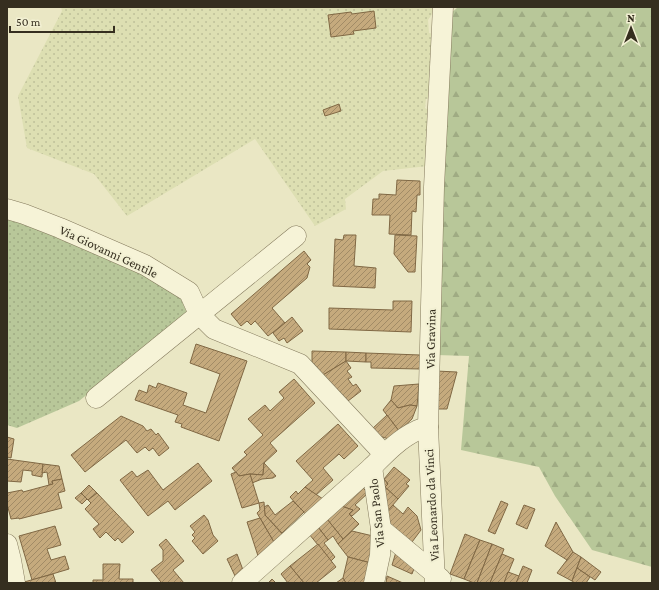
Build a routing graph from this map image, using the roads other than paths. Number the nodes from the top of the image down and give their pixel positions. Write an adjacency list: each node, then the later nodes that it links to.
1 (443, 7): 6 (street, Via Gravina)
2 (7, 209): 4 (street, Via Giovanni Gentile)
3 (296, 236): 4 (street)
4 (199, 314): 5 (street); 7 (street, Via Giovanni Gentile)
5 (96, 398)
6 (428, 428): 7 (street); 10 (street, Via Leonardo da Vinci)
7 (378, 460): 8 (street, Via San Paolo); 12 (street)
8 (381, 529): 10 (street); 13 (street, Via San Paolo)
9 (7, 544): 11 (street)
10 (438, 580)
11 (15, 583)
12 (242, 583)
13 (374, 583)

